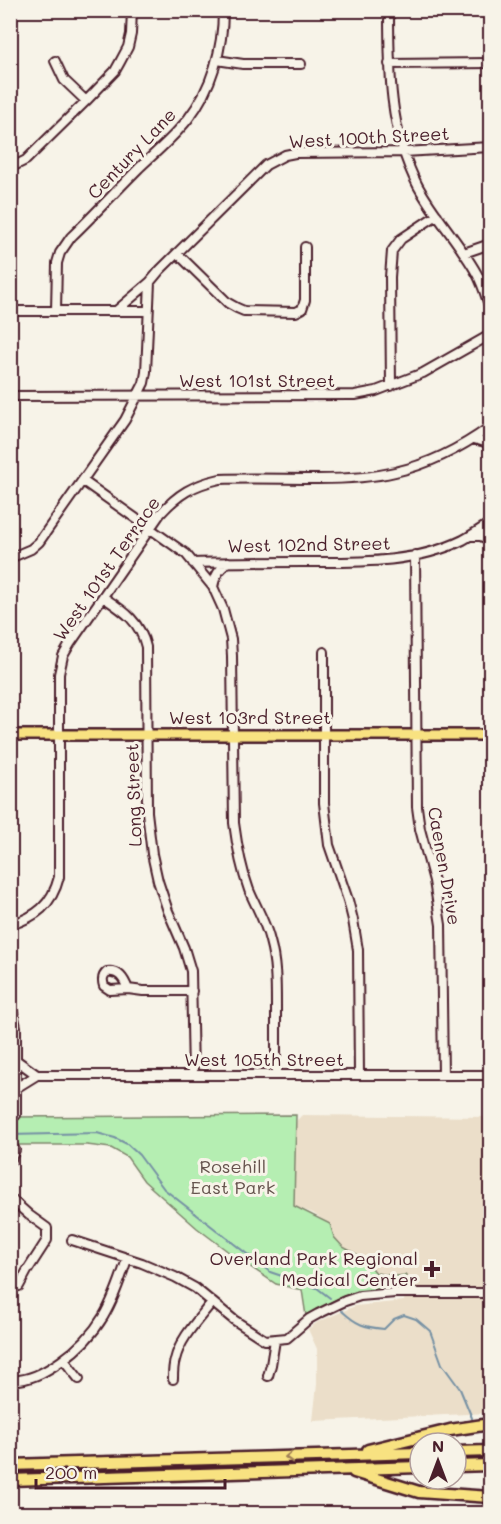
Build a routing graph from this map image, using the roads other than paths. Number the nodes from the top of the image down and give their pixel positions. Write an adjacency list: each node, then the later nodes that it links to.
1 (132, 10): 9 (street)
2 (223, 10): 4 (street, Century Lane)
3 (389, 10): 8 (street)
4 (217, 60): 7 (street); 21 (street, Century Lane)
5 (55, 61): 9 (street)
6 (490, 63): 8 (street)
7 (301, 64)
8 (389, 64): 11 (street)
9 (86, 101): 12 (street)
10 (490, 147): 11 (street, West 100th Street)
11 (404, 152): 13 (street); 16 (street, West 100th Street)
12 (10, 168)
13 (437, 215): 17 (street); 25 (street)
14 (490, 244): 17 (street)
15 (305, 247): 16 (street)
16 (177, 253): 18 (street, West 100th Street)
17 (464, 254): 19 (street)
18 (150, 282): 22 (street, West 100th Street); 23 (street)
19 (490, 308)
20 (10, 311): 21 (street)
21 (56, 311): 22 (street)
22 (116, 311): 23 (street)
23 (147, 311): 27 (street)
24 (490, 335): 25 (street, West 101st Street)
25 (391, 386): 27 (street, West 101st Street)
26 (10, 396): 27 (street, West 101st Street)
27 (138, 396): 31 (street)
28 (490, 427): 29 (street, West 101st Terrace)
29 (474, 439): 30 (street); 33 (street, West 101st Terrace)
30 (490, 447)
31 (83, 481): 33 (street); 37 (street)
32 (490, 523): 34 (street, West 102nd Street)
33 (151, 528): 38 (street); 41 (street, West 101st Terrace)
34 (470, 536): 35 (street); 36 (street, West 102nd Street)
35 (490, 540)
36 (415, 555): 39 (street, West 102nd Street); 48 (street, Caenen Drive)
37 (10, 558)
38 (193, 562): 39 (street, West 102nd Street); 40 (street)
39 (228, 562): 40 (street)
40 (213, 587): 46 (street)
41 (103, 597): 44 (street, West 101st Terrace); 45 (street, Long Street)
42 (324, 652): 47 (street)
43 (10, 735): 44 (main road, West 103rd Street)
44 (59, 735): 45 (main road, West 103rd Street); 50 (street, West 101st Terrace)
45 (147, 735): 46 (main road, West 103rd Street); 52 (street, Long Street)
46 (233, 735): 47 (main road, West 103rd Street); 57 (street)
47 (323, 735): 48 (main road, West 103rd Street); 58 (street)
48 (417, 735): 49 (main road, West 103rd Street); 59 (street, Caenen Drive)
49 (490, 735)
50 (10, 925)
51 (128, 989): 52 (street)
52 (192, 991): 56 (street, Long Street)
53 (10, 998): 54 (street)
54 (16, 1060): 55 (street); 61 (street)
55 (37, 1075): 56 (street, West 105th Street); 61 (street)
56 (193, 1075): 57 (street, West 105th Street)
57 (276, 1075): 58 (street, West 105th Street)
58 (359, 1075): 59 (street, West 105th Street)
59 (443, 1075): 60 (street, West 105th Street)
60 (490, 1075)
61 (16, 1088): 62 (street)
62 (16, 1115)
63 (15, 1150): 64 (street)
64 (10, 1161)
65 (10, 1198): 68 (street)
66 (72, 1240): 67 (street)
67 (127, 1258): 70 (street); 72 (street)
68 (19, 1286)
69 (490, 1293): 71 (street)
70 (212, 1302): 71 (street); 75 (street)
71 (275, 1340): 73 (street)
72 (64, 1360): 74 (street); 76 (street)
73 (268, 1376)
74 (79, 1378)
75 (173, 1379)
76 (19, 1380)
77 (490, 1424): 81 (highway)
78 (490, 1451): 79 (highway)
79 (468, 1452)
80 (408, 1453): 81 (highway)
81 (347, 1455): 82 (highway, one-way to 82)
82 (10, 1465)
83 (490, 1465): 84 (highway)
84 (468, 1466)
85 (408, 1467): 86 (highway)
86 (345, 1470): 87 (highway); 88 (highway)
87 (10, 1480)
88 (490, 1497)

